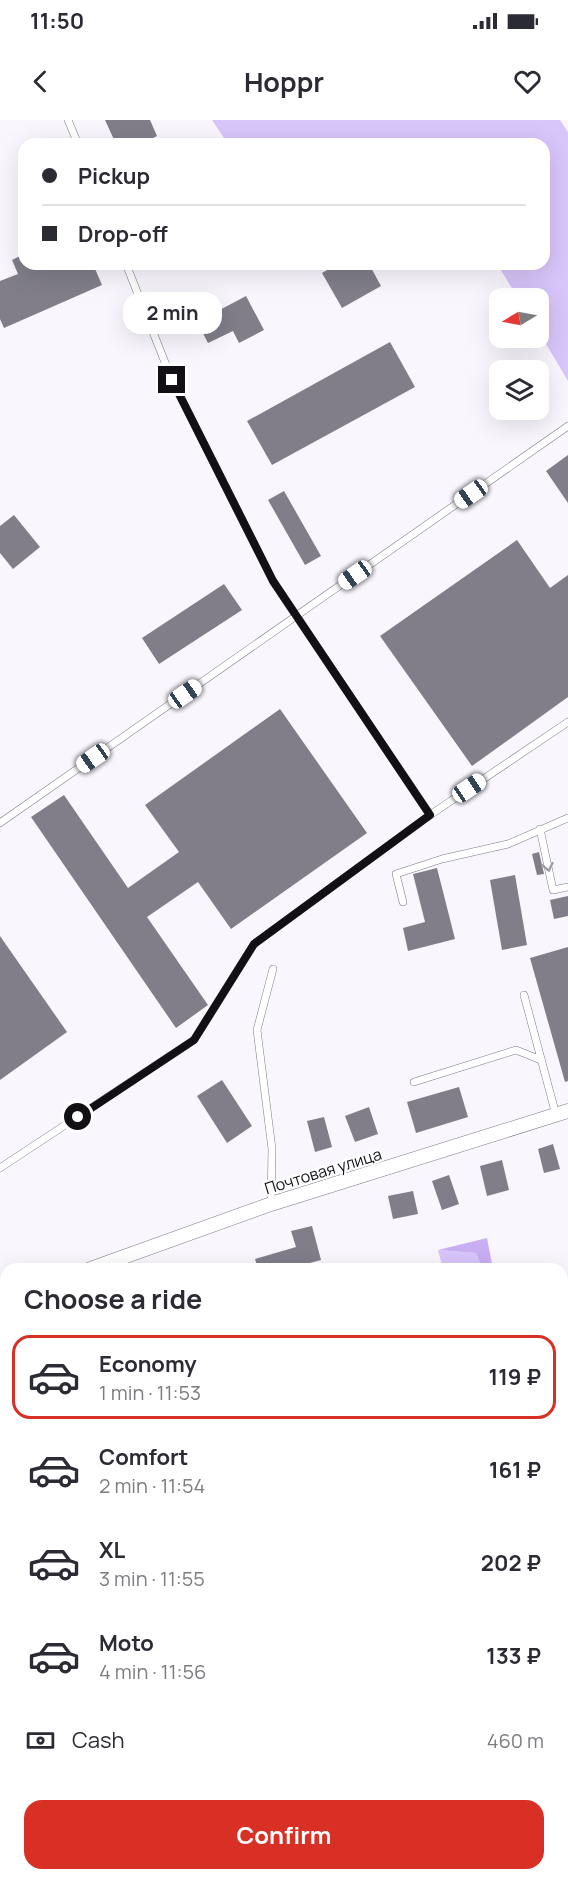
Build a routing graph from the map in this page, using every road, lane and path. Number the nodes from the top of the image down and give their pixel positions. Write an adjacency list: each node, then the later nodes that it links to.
1 (68, 120): 2 (lane)
2 (76, 138)
3 (128, 270): 5 (lane)
4 (568, 426): 5 (lane)
5 (296, 616): 7 (lane); 9 (lane)
6 (568, 722): 7 (lane)
7 (430, 815): 18 (lane)
8 (568, 818): 10 (lane)
9 (0, 823)
10 (540, 829): 11 (lane, one-way to 11); 12 (lane)
11 (568, 887)
12 (404, 902)
13 (273, 969): 19 (lane)
14 (524, 995): 15 (lane)
15 (541, 1060): 16 (lane); 17 (lane)
16 (414, 1082)
17 (562, 1113): 19 (street, Почтовая улица)
18 (0, 1168)
19 (271, 1204): 20 (street, Почтовая улица)
20 (107, 1263)

